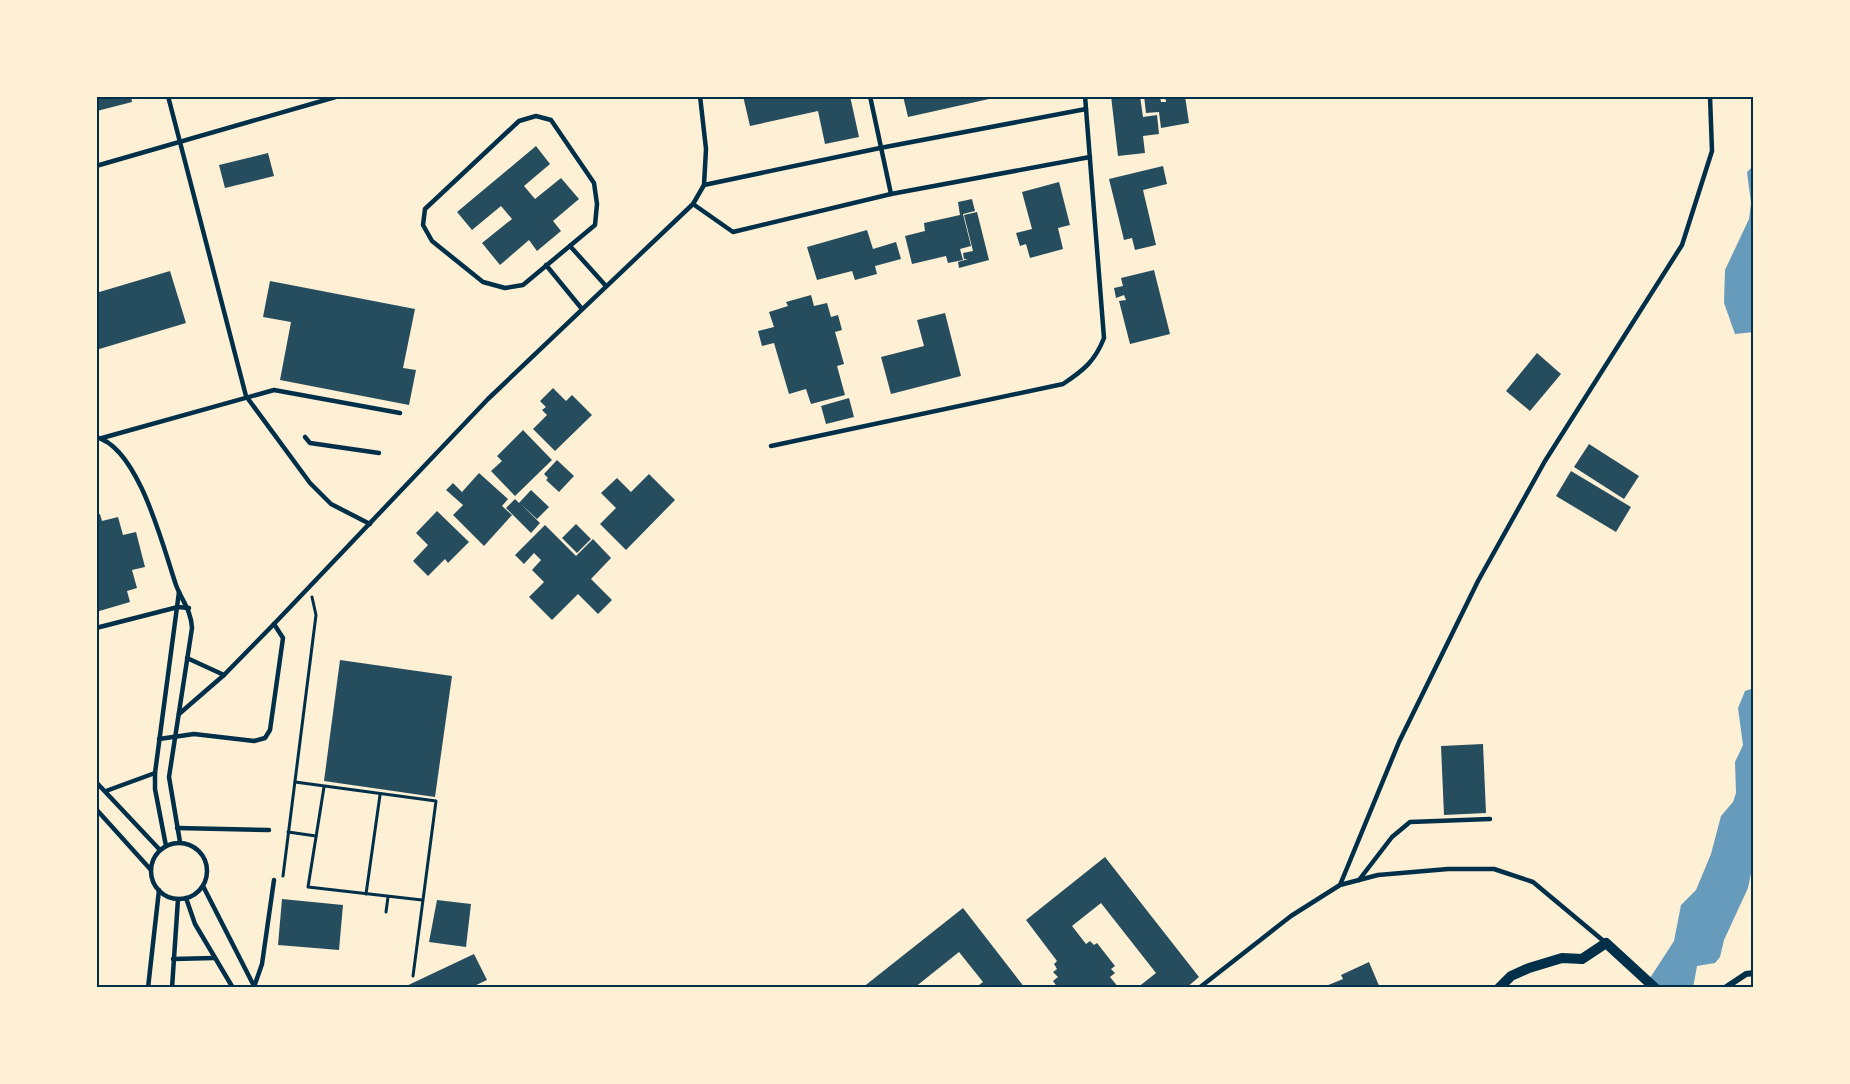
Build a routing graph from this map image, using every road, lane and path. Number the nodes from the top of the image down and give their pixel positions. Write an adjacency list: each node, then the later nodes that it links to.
1 (168, 96): 8 (lane)
2 (339, 96): 8 (lane)
3 (700, 96): 12 (lane)
4 (870, 96): 9 (lane)
5 (1085, 96): 7 (lane)
6 (1710, 96): 57 (lane)
7 (1086, 109): 9 (lane); 10 (lane)
8 (179, 140): 11 (lane); 19 (lane)
9 (880, 148): 12 (lane); 13 (lane)
10 (1090, 157): 13 (lane); 24 (lane)
11 (96, 166)
12 (704, 185): 14 (lane)
13 (891, 194): 14 (lane)
14 (693, 204): 17 (lane)
15 (570, 246): 16 (lane); 16 (lane); 17 (lane)
16 (546, 266): 18 (lane)
17 (606, 286): 18 (lane)
18 (582, 309): 26 (lane)
19 (246, 396): 20 (lane); 23 (lane); 26 (lane)
20 (400, 413)
21 (96, 437): 23 (lane)
22 (305, 437): 25 (lane)
23 (102, 438): 28 (lane)
24 (771, 446)
25 (379, 453)
26 (370, 524): 27 (lane)
27 (310, 586): 31 (lane); 40 (path)
28 (179, 592): 29 (lane); 30 (lane)
29 (178, 607): 30 (lane); 32 (lane); 37 (lane)
30 (189, 608): 33 (lane)
31 (274, 624): 34 (lane); 36 (lane)
32 (96, 628)
33 (187, 658): 34 (lane); 35 (lane)
34 (224, 675): 35 (lane)
35 (179, 714): 36 (lane)
36 (176, 737): 37 (lane); 46 (lane)
37 (159, 739): 38 (lane)
38 (155, 773): 42 (lane); 51 (lane)
39 (96, 782): 42 (lane)
40 (295, 782): 41 (path); 48 (path)
41 (324, 787): 43 (path); 49 (path)
42 (106, 791): 52 (lane)
43 (380, 794): 60 (path); 64 (path)
44 (96, 809): 53 (lane)
45 (1490, 819): 56 (lane)
46 (177, 828): 47 (lane); 50 (lane)
47 (269, 830)
48 (288, 832): 49 (path); 54 (path)
49 (316, 836): 60 (path)
50 (180, 842): 51 (lane); 58 (lane)
51 (166, 846): 52 (lane)
52 (160, 850): 53 (lane)
53 (151, 870): 59 (lane)
54 (282, 879)
55 (274, 880): 74 (lane)
56 (1359, 880): 57 (lane); 66 (lane)
57 (1340, 885): 75 (lane)
58 (203, 886): 62 (lane); 74 (lane)
59 (159, 890): 63 (lane); 71 (lane)
60 (366, 894): 61 (path)
61 (388, 897): 64 (path); 65 (path)
62 (186, 898): 63 (lane); 67 (lane)
63 (178, 899): 68 (lane)
64 (422, 900): 70 (path)
65 (386, 912)
66 (1606, 943): 76 (street); 77 (street)
67 (214, 957): 68 (lane); 73 (lane)
68 (173, 959): 72 (lane)
69 (1754, 973): 78 (street)
70 (413, 976)
71 (148, 988)
72 (172, 988)
73 (233, 988)
74 (254, 988)
75 (1199, 988)
76 (1499, 988)
77 (1655, 988)
78 (1725, 988)

